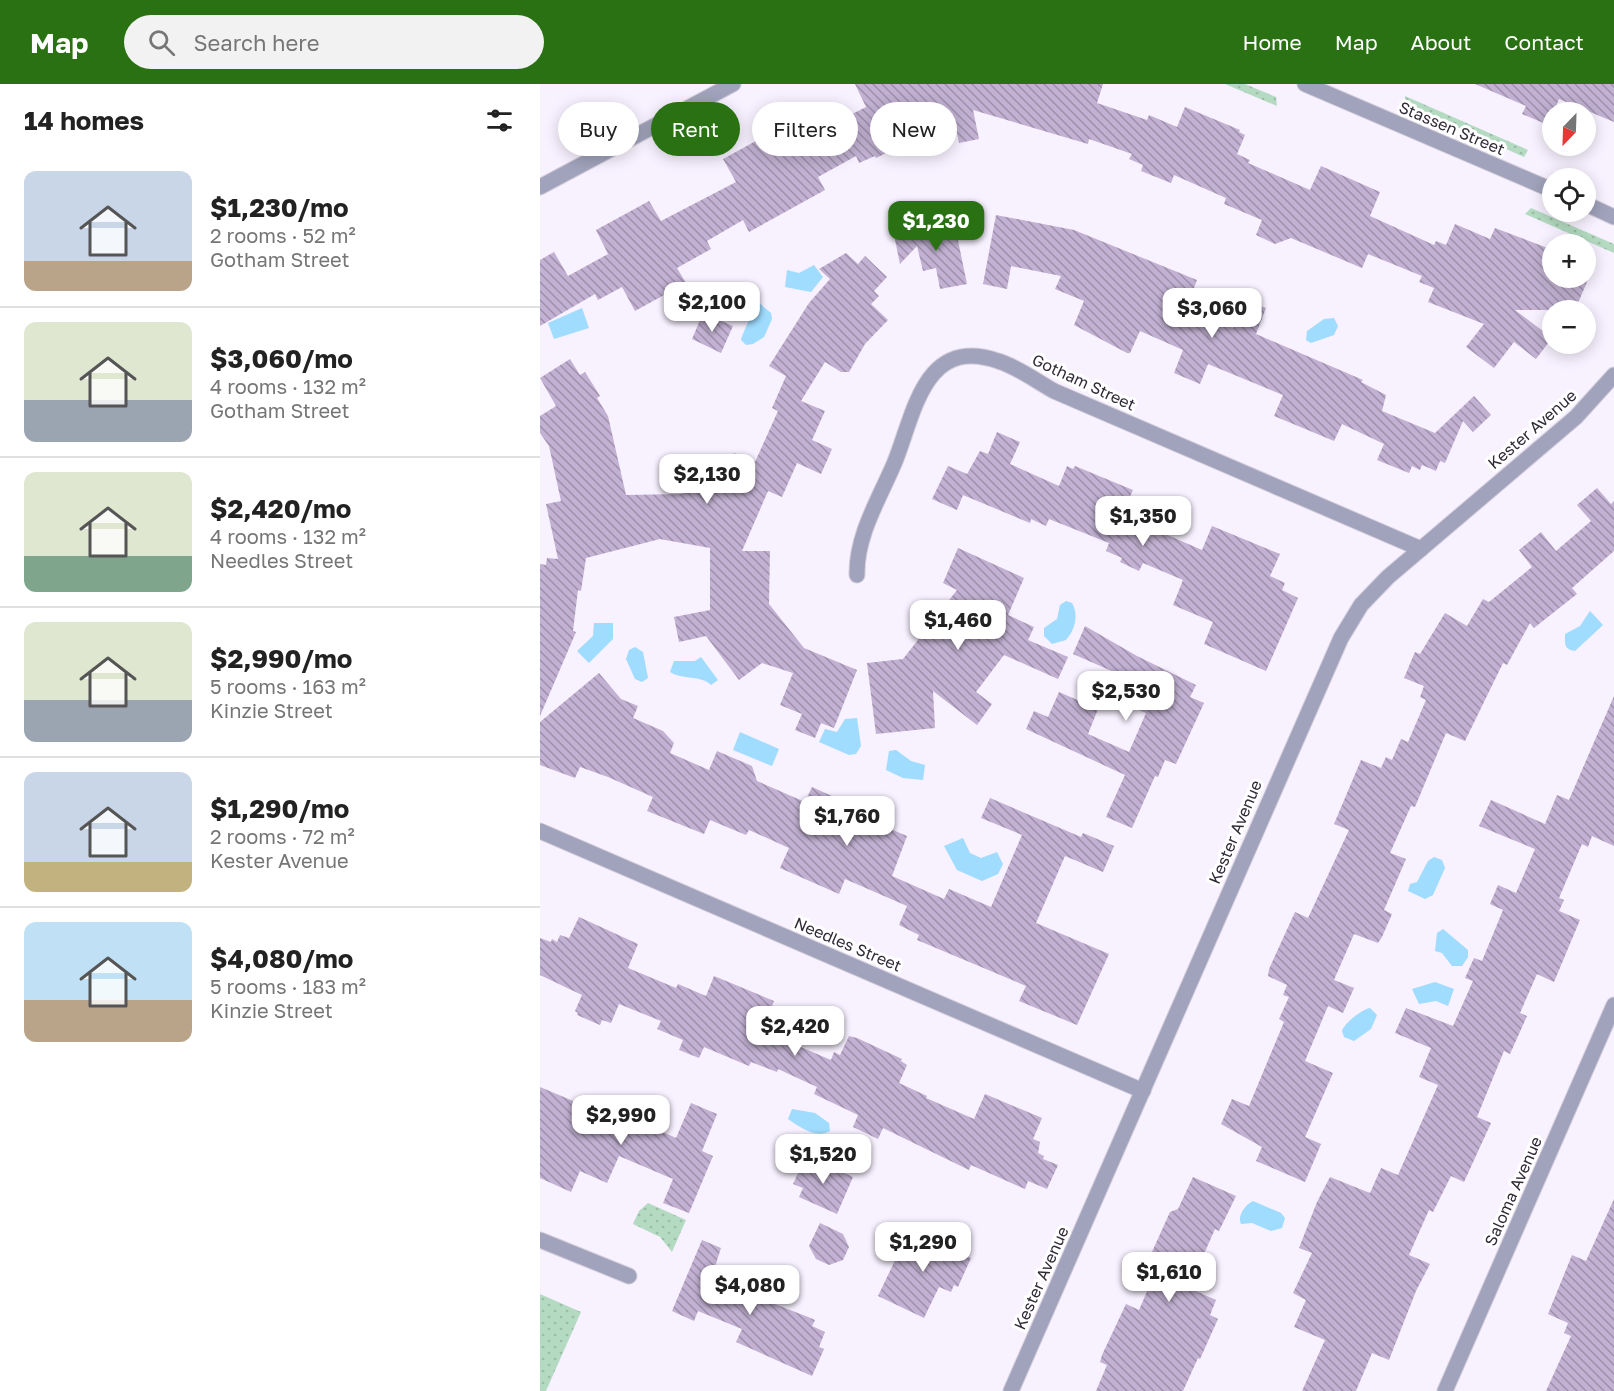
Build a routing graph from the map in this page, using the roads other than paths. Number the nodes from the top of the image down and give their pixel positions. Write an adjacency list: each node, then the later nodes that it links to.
1 (733, 84): 4 (street)
2 (1305, 84): 3 (street, Stassen Street)
3 (1542, 186)
4 (540, 187)
5 (1596, 209): 6 (street)
6 (1614, 217)
7 (1614, 375): 8 (street, Kester Avenue)
8 (1421, 549): 9 (street, Gotham Street); 12 (street, Kester Avenue)
9 (857, 575)
10 (540, 831): 12 (street, Needles Street)
11 (1614, 1005): 16 (street, Saloma Avenue)
12 (1143, 1091): 15 (street, Kester Avenue)
13 (540, 1240): 14 (street)
14 (629, 1276)
15 (1011, 1391)
16 (1445, 1391)

